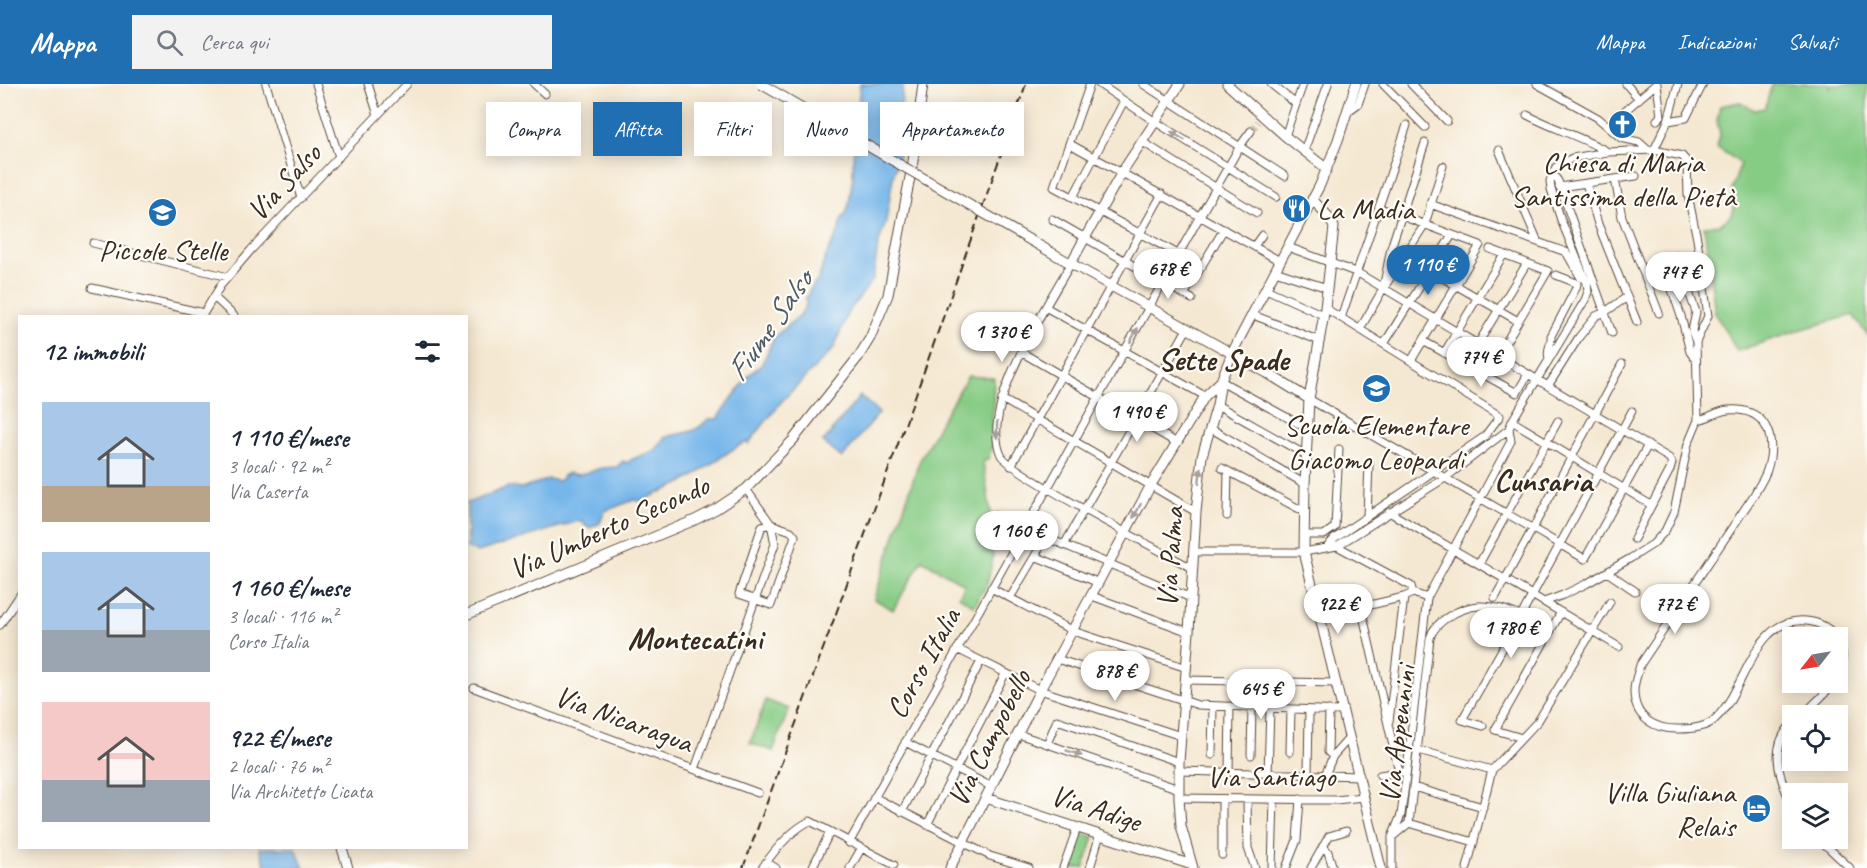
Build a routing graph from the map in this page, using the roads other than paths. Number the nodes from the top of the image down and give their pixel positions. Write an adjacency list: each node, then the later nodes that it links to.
1 (266, 84): 66 (street)
2 (316, 84): 50 (street)
3 (368, 84): 31 (street)
4 (407, 84): 31 (street, Via Salso)
5 (534, 84): 25 (street)
6 (761, 84): 93 (main road, bridge)
7 (923, 84): 188 (main road, Via Umberto Secondo)
8 (1090, 84): 44 (street)
9 (1099, 84): 28 (street)
10 (1143, 84): 27 (street)
11 (1180, 84): 27 (main road)
12 (1227, 84): 41 (main road)
13 (1271, 84): 29 (street)
14 (1303, 84): 29 (street)
15 (1328, 84): 48 (street)
16 (1356, 84): 30 (main road)
17 (1365, 84): 30 (street)
18 (1383, 84): 39 (street)
19 (1411, 84): 35 (street)
20 (1537, 84): 38 (street)
21 (1626, 84): 26 (street)
22 (1656, 84): 26 (street); 33 (street)
23 (1678, 84): 36 (street)
24 (1703, 84): 36 (street)
25 (544, 94)
26 (1639, 99): 38 (street)
27 (1168, 100): 34 (main road); 45 (street)
28 (1124, 101): 34 (street); 51 (street)
29 (1296, 104): 41 (street)
30 (1347, 112): 54 (main road)
31 (378, 115): 50 (street, Via Salso)
32 (1527, 115): 49 (street)
33 (1657, 120)
34 (1154, 121): 42 (main road); 53 (street, one-way to 34)
35 (1447, 121)
36 (1668, 121): 47 (street)
37 (1407, 125): 69 (street)
38 (1607, 126): 47 (street)
39 (1425, 128)
40 (1251, 131): 45 (street, Corso Italia)
41 (1285, 136): 48 (main road)
42 (1141, 141): 55 (main road); 62 (street)
43 (1425, 143): 73 (street)
44 (1070, 144): 51 (street); 64 (street)
45 (1240, 146): 53 (street, Corso Italia); 57 (street)
46 (1499, 150): 81 (street)
47 (1651, 150): 49 (street); 137 (street)
48 (1304, 151): 54 (main road)
49 (1608, 152): 56 (street)
50 (339, 157): 66 (street, Via Salso)
51 (1094, 157): 55 (street); 64 (street)
52 (1443, 166): 68 (street)
53 (1228, 167): 62 (street, Corso Italia); 65 (street)
54 (1327, 169): 67 (main road)
55 (1122, 172): 63 (street); 70 (main road)
56 (1552, 173): 61 (street); 104 (street)
57 (1285, 176)
58 (1636, 176): 59 (street)
59 (1615, 179): 60 (street); 122 (street)
60 (1586, 183): 61 (street); 113 (street)
61 (1559, 187): 121 (street)
62 (1216, 189): 71 (street); 72 (street, Corso Italia)
63 (1162, 194): 72 (street); 77 (street)
64 (1073, 197): 70 (street)
65 (1276, 197)
66 (302, 198): 102 (street, Via Salso)
67 (1312, 199): 84 (main road); 95 (main road)
68 (1430, 204): 75 (street); 81 (street)
69 (1380, 208): 73 (street); 100 (street)
70 (1100, 212): 77 (street); 80 (main road)
71 (1257, 213)
72 (1200, 216): 76 (street); 88 (street, Corso Italia)
73 (1402, 216): 75 (street); 85 (street)
74 (1052, 219): 80 (street)
75 (1425, 225): 79 (street); 89 (street)
76 (1224, 229): 83 (street); 96 (street)
77 (1140, 233): 88 (street); 91 (street)
78 (1262, 235): 83 (street)
79 (1452, 235): 97 (street); 105 (street)
80 (1085, 238): 91 (street); 93 (main road)
81 (1538, 242): 104 (street)
82 (93, 243): 102 (street)
83 (1254, 246): 92 (street)
84 (1288, 247): 92 (main road); 95 (street)
85 (1391, 248): 89 (street); 110 (street)
86 (1490, 249): 87 (street)
87 (1504, 254): 94 (street); 114 (street)
88 (1179, 255): 96 (street); 103 (street, Corso Italia)
89 (1404, 256): 97 (street); 110 (street)
90 (1676, 256): 137 (street)
91 (1124, 261): 103 (street); 106 (street)
92 (1280, 261): 98 (main road)
93 (1071, 263): 106 (main road); 118 (street)
94 (1527, 263): 119 (street); 128 (street)
95 (1330, 264): 100 (street); 108 (main road)
96 (1202, 267): 111 (street)
97 (1429, 270): 105 (street); 116 (street)
98 (1275, 271): 108 (street); 109 (main road)
99 (1666, 272): 147 (street)
100 (1358, 273): 110 (street); 126 (street)
101 (1556, 275): 145 (street)
102 (228, 277): 112 (street, Via Salso)
103 (1164, 283): 111 (street); 117 (street, Corso Italia)
104 (1587, 283): 145 (street)
105 (1455, 285): 114 (street); 127 (street)
106 (1110, 286): 117 (main road); 132 (street)
107 (92, 288): 123 (street)
108 (1328, 288): 120 (main road)
109 (1266, 289): 120 (street); 125 (main road)
110 (1383, 289): 116 (street); 131 (street)
111 (1184, 295): 115 (street)
112 (213, 297): 123 (street, Via Salso); 124 (street)
113 (1627, 297): 121 (street); 129 (street)
114 (1477, 298): 119 (street); 133 (street)
115 (1192, 299)
116 (1409, 304): 127 (street); 138 (street)
117 (1149, 307): 130 (main road); 141 (street, Corso Italia, one-way to 117)
118 (1047, 308): 132 (street); 140 (street)
119 (1498, 310): 128 (street); 139 (street)
120 (1324, 311): 126 (street); 135 (main road)
121 (1605, 312): 134 (street); 155 (street)
122 (1659, 313)
123 (203, 314)
124 (233, 315)
125 (1253, 315): 135 (street); 142 (main road)
126 (1341, 318): 131 (street)
127 (1435, 320): 133 (street); 136 (street)
128 (1518, 321): 144 (street)
129 (1637, 322)
130 (1187, 329): 142 (main road); 150 (street)
131 (1360, 329): 138 (street)
132 (1086, 330): 141 (street); 152 (street)
133 (1456, 332): 139 (street); 143 (street)
134 (1612, 333)
135 (1320, 341): 159 (main road)
136 (1423, 341): 143 (street); 146 (street)
137 (1696, 342): 147 (street)
138 (1384, 344): 146 (street)
139 (1478, 345): 144 (street); 149 (street)
140 (1021, 352): 152 (street); 158 (street)
141 (1125, 352): 150 (street); 157 (street, Corso Italia)
142 (1232, 353): 154 (main road); 159 (main road)
143 (1444, 353): 149 (street)
144 (1497, 357): 151 (street)
145 (1549, 359): 153 (street)
146 (1411, 361): 182 (street)
147 (1697, 361): 165 (street)
148 (1622, 364): 162 (street)
149 (1465, 365): 151 (street)
150 (1163, 373): 156 (street); 164 (street)
151 (1528, 374): 153 (street)
152 (1060, 375): 157 (street); 163 (street)
153 (1538, 380): 155 (street); 166 (street)
154 (1221, 381): 156 (main road, Via Campobello); 160 (main road, Via Palma); 169 (street)
155 (1548, 386): 162 (street)
156 (1205, 396): 173 (main road, Via Campobello)
157 (1099, 398): 164 (street); 172 (street, Corso Italia)
158 (1002, 399): 163 (street); 181 (street, one-way to 181)
159 (1310, 399): 169 (main road); 182 (street)
160 (1217, 405): 168 (main road, Via Palma); 177 (street)
161 (1632, 411): 171 (street)
162 (1596, 414): 171 (street); 178 (street)
163 (1036, 418): 172 (street); 181 (street)
164 (1136, 419): 173 (street); 179 (street)
165 (1698, 420): 217 (street); 240 (street)
166 (1512, 421): 170 (street); 174 (street)
167 (1558, 421): 174 (street)
168 (1210, 428): 185 (street); 193 (main road, Via Palma, one-way to 168)
169 (1308, 429): 177 (main road)
170 (1509, 429): 184 (street); 190 (street)
171 (1622, 429): 175 (street); 183 (street)
172 (1075, 441): 179 (street); 187 (street, Corso Italia)
173 (1177, 442): 186 (main road, Via Campobello)
174 (1546, 443): 178 (street); 196 (street)
175 (1648, 445): 189 (street); 191 (street)
176 (1339, 449): 204 (street)
177 (1306, 455): 185 (main road)
178 (1572, 458): 183 (street); 202 (street)
179 (1112, 462): 186 (street); 192 (street)
180 (1369, 463): 199 (street)
181 (1011, 466): 187 (street)
182 (1434, 471): 184 (street); 199 (street)
183 (1597, 473): 189 (street); 207 (street)
184 (1445, 478): 190 (street); 195 (street)
185 (1305, 484): 194 (main road)
186 (1151, 486): 193 (street); 203 (main road, Via Campobello, one-way to 203)
187 (1048, 488): 192 (street); 201 (street, Corso Italia)
188 (746, 489): 200 (street); 236 (main road, Via Umberto Secondo)
189 (1624, 489): 191 (street); 207 (street)
190 (1480, 498): 196 (street); 210 (street)
191 (1651, 505): 206 (street)
192 (1085, 509): 203 (street); 208 (street)
193 (1196, 512): 211 (main road, Via Palma)
194 (1305, 512): 198 (street); 204 (main road)
195 (1389, 512): 209 (street); 210 (street)
196 (1507, 514): 202 (street); 215 (street)
197 (996, 516): 201 (street)
198 (1227, 516)
199 (1366, 517): 209 (street)
200 (771, 524): 231 (street); 231 (street); 231 (street)
201 (1025, 529): 205 (street); 220 (street, Corso Italia)
202 (1533, 529): 207 (street); 218 (street)
203 (1126, 532): 214 (main road, Via Campobello); 216 (street)
204 (1305, 535): 212 (main road)
205 (1046, 537): 208 (street); 213 (street)
206 (1634, 539)
207 (1559, 544): 223 (street)
208 (1064, 545): 214 (street)
209 (1333, 546): 212 (street); 222 (street)
210 (1452, 548): 215 (street); 229 (street)
211 (1193, 552): 212 (street); 216 (main road, Via Palma)
212 (1304, 552): 238 (main road)
213 (1035, 556): 219 (street); 227 (street)
214 (1109, 564): 219 (main road, Via Campobello); 228 (street)
215 (1479, 564): 218 (street)
216 (1192, 568): 228 (main road, Via Palma)
217 (1607, 572): 221 (street); 232 (street)
218 (1506, 579): 223 (street); 230 (street)
219 (1099, 583): 224 (main road, Via Campobello)
220 (991, 588): 227 (street); 245 (street, Corso Italia)
221 (1635, 591)
222 (1413, 592): 225 (street); 229 (street)
223 (1532, 595): 232 (street); 237 (street)
224 (1092, 596): 241 (main road, Via Campobello); 243 (street)
225 (1404, 597): 234 (street); 265 (street)
226 (18, 598): 239 (street)
227 (1010, 598): 241 (street)
228 (1191, 598): 243 (main road, Via Palma)
229 (1427, 598): 285 (street, Via Appennini)
230 (1495, 598)
231 (754, 599): 281 (street)
232 (1544, 602): 235 (street)
233 (1610, 602): 242 (street)
234 (1361, 607): 238 (street); 265 (street)
235 (1561, 612): 242 (street); 271 (street)
236 (468, 614)
237 (1521, 616): 266 (street); 274 (street, Via Appennini)
238 (1320, 617): 251 (main road)
239 (0, 625)
240 (1827, 627)
241 (1073, 631): 246 (main road, Via Campobello); 248 (street)
242 (1592, 631): 244 (street); 271 (street)
243 (1189, 632): 248 (main road, Via Palma)
244 (1619, 647)
245 (957, 649): 247 (street); 272 (street, Corso Italia)
246 (1057, 659): 253 (main road, Via Campobello); 255 (street)
247 (981, 661): 249 (street); 278 (street)
248 (1186, 668): 250 (main road, Via Palma)
249 (1005, 674): 253 (street); 282 (street)
250 (1186, 680): 251 (street); 255 (main road, Via Palma)
251 (1336, 682): 264 (main road)
252 (474, 688): 281 (street, Via Nicaragua)
253 (1040, 690): 267 (main road, Via Campobello); 268 (street)
254 (1825, 693): 256 (street)
255 (1184, 702): 257 (street); 268 (main road, Via Palma)
256 (1813, 705)
257 (1213, 706): 258 (street); 276 (street)
258 (1230, 706): 259 (street); 284 (street)
259 (1252, 707): 260 (street); 277 (street)
260 (1270, 708): 261 (street); 286 (street)
261 (1291, 709): 262 (street); 275 (street)
262 (1309, 710): 263 (street); 287 (street)
263 (1329, 711): 264 (street); 279 (street)
264 (1343, 711): 270 (main road)
265 (1389, 726): 285 (street)
266 (1483, 726)
267 (1018, 734): 273 (street, Via Santiago); 292 (main road, Via Campobello)
268 (1181, 736): 280 (main road, Via Palma)
269 (1782, 737): 291 (street)
270 (1349, 738): 279 (street); 290 (main road)
271 (1522, 738): 283 (street)
272 (905, 742): 278 (street); 296 (street, Corso Italia)
273 (1047, 744): 280 (street); 295 (street, Via Santiago, one-way to 295)
274 (1418, 750): 283 (street); 293 (street, Via Appennini)
275 (1290, 752)
276 (1212, 755)
277 (1251, 755)
278 (931, 756): 282 (street); 304 (street)
279 (1333, 756): 288 (street)
280 (1179, 766): 284 (street); 295 (main road, Via Palma)
281 (695, 769): 294 (street, Via Nicaragua)
282 (956, 769): 292 (street); 306 (street)
283 (1492, 770): 303 (street)
284 (1229, 772): 286 (street)
285 (1403, 772): 289 (street); 311 (street, Via Appennini)
286 (1268, 774): 287 (street)
287 (1308, 775): 288 (street)
288 (1325, 775): 290 (street)
289 (1380, 775)
290 (1360, 776): 297 (main road)
291 (1783, 783)
292 (992, 787): 298 (main road, Via Campobello)
293 (1413, 787): 303 (street); 305 (street, Via Appennini)
294 (758, 793)
295 (1179, 794): 299 (street, Via Santiago); 322 (main road, Via Palma)
296 (874, 797): 304 (street); 314 (street, Corso Italia)
297 (1363, 797): 301 (street, Via Santiago); 336 (main road)
298 (986, 798): 307 (main road, Via Adige); 312 (main road, Via Campobello)
299 (1222, 799): 302 (street, Via Santiago); 319 (street)
300 (1274, 799): 301 (street, Via Santiago); 302 (street, Via Santiago); 332 (street)
301 (1300, 799): 333 (street)
302 (1248, 800): 331 (street)
303 (1483, 807): 313 (street)
304 (902, 812): 306 (street)
305 (1409, 823): 311 (street, Via Appennini); 313 (street)
306 (927, 825): 312 (street)
307 (1077, 828): 310 (main road, Via Adige); 329 (street)
308 (1346, 831): 315 (street)
309 (830, 832): 314 (street); 320 (street); 325 (street)
310 (1100, 834): 322 (main road, Via Adige); 330 (street)
311 (1392, 837): 337 (street, Via Appennini)
312 (963, 842): 327 (main road, Via Campobello); 328 (street)
313 (1474, 842): 338 (street)
314 (849, 843): 317 (street)
315 (1323, 846): 334 (street); 335 (street)
316 (342, 849): 323 (main road)
317 (861, 849): 321 (street); 326 (street)
318 (1830, 849): 339 (street)
319 (1222, 855)
320 (764, 865): 324 (street)
321 (894, 865)
322 (1192, 866)
323 (348, 868)
324 (776, 868)
325 (812, 868)
326 (850, 868)
327 (950, 868)
328 (1029, 868)
329 (1063, 868)
330 (1090, 868)
331 (1255, 868)
332 (1272, 868)
333 (1286, 868)
334 (1311, 868)
335 (1333, 868)
336 (1381, 868)
337 (1392, 868)
338 (1467, 868)
339 (1850, 868)

